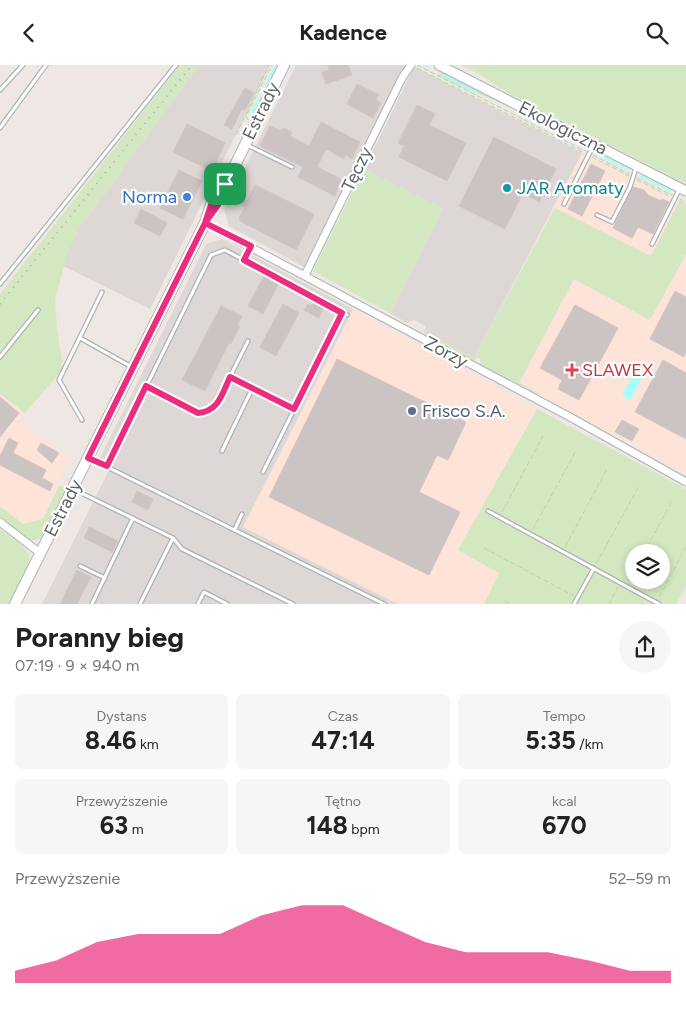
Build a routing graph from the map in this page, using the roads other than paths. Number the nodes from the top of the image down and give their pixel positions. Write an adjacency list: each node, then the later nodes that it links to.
1 (23, 65): 7 (lane)
2 (46, 65): 8 (lane)
3 (176, 65): 21 (lane)
4 (284, 65): 9 (main road, Estrady)
5 (411, 65): 20 (street, Tęczy)
6 (439, 65): 10 (street, Ekologiczna)
7 (0, 90)
8 (0, 128)
9 (245, 144): 12 (lane); 16 (main road, Estrady)
10 (594, 144): 11 (street, Ekologiczna); 14 (lane)
11 (638, 165): 13 (street, Ekologiczna); 15 (lane)
12 (292, 167)
13 (683, 189): 17 (lane)
14 (564, 204)
15 (598, 215)
16 (205, 223): 18 (street, Zorzy); 29 (main road, Estrady)
17 (652, 245)
18 (251, 246): 19 (lane); 20 (street, Zorzy)
19 (244, 260): 24 (lane); 31 (lane)
20 (305, 275): 39 (street, Zorzy)
21 (0, 284)
22 (102, 293): 26 (lane)
23 (38, 310): 28 (lane)
24 (342, 313): 25 (lane); 33 (lane)
25 (346, 315)
26 (80, 338): 29 (lane); 34 (lane)
27 (248, 341): 30 (lane)
28 (0, 357)
29 (133, 367): 36 (main road, Estrady)
30 (230, 377): 31 (lane); 32 (lane)
31 (146, 386): 37 (lane)
32 (252, 389): 33 (lane); 35 (lane)
33 (294, 409): 38 (lane)
34 (82, 420)
35 (222, 451)
36 (88, 458): 37 (lane); 40 (main road, Estrady)
37 (107, 466): 45 (lane)
38 (263, 472)
39 (686, 481)
40 (73, 488): 43 (lane); 47 (main road, Estrady)
41 (488, 511): 49 (lane)
42 (242, 515): 45 (lane)
43 (133, 518): 46 (lane); 50 (lane)
44 (0, 522): 47 (street)
45 (235, 529): 58 (lane)
46 (173, 538): 54 (lane); 57 (lane)
47 (40, 553): 52 (main road, Estrady)
48 (80, 566): 50 (lane)
49 (594, 568): 51 (lane); 59 (lane)
50 (105, 578): 53 (lane)
51 (658, 603)
52 (14, 604)
53 (92, 604)
54 (140, 604)
55 (198, 604): 56 (lane)
56 (228, 604)
57 (293, 604)
58 (384, 604)
59 (574, 604)

